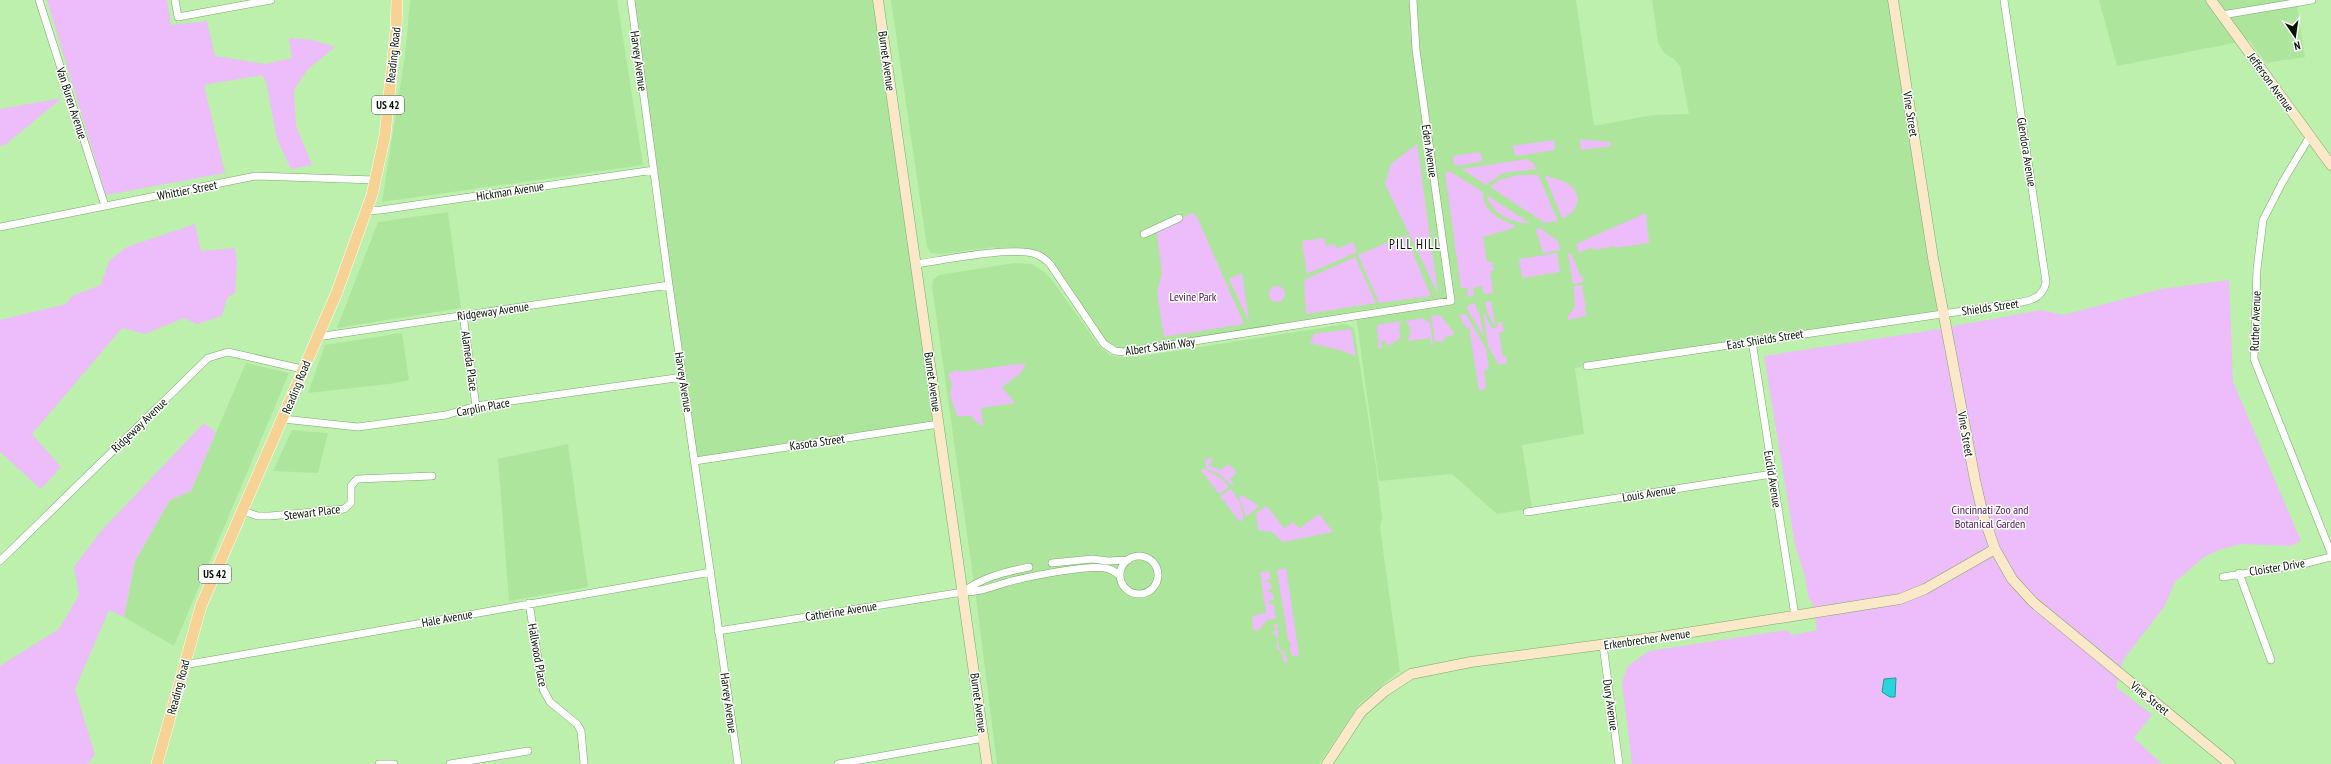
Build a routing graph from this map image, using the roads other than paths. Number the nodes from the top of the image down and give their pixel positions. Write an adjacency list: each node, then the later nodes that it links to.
1 (39, 0): 17 (street, Van Buren Avenue)
2 (175, 0): 3 (street)
3 (271, 0)
4 (397, 0): 16 (main road, Reading Road / US 42)
5 (630, 0): 15 (street, Harvey Avenue)
6 (878, 0): 22 (street, Burnet Avenue)
7 (1413, 0): 25 (street, Eden Avenue)
8 (1893, 0): 26 (street, Vine Street)
9 (2004, 0): 24 (street, Glendora Avenue)
10 (2211, 0): 12 (street, Jefferson Avenue)
11 (2312, 0): 12 (street)
12 (2222, 15): 13 (street, Jefferson Avenue)
13 (2310, 136): 14 (street, Jefferson Avenue); 42 (street, Ruther Avenue)
14 (2331, 165)
15 (654, 170): 18 (street, Hickman Avenue); 23 (street, Harvey Avenue)
16 (375, 180): 17 (street, Whittier Street); 18 (main road, Reading Road / US 42)
17 (104, 206): 20 (street, Whittier Street)
18 (366, 211): 28 (main road, Reading Road / US 42)
19 (1179, 218): 21 (street)
20 (0, 227)
21 (1144, 234)
22 (917, 264): 25 (street, Albert Sabin Way); 35 (street, Burnet Avenue)
23 (669, 285): 27 (street, Ridgeway Avenue); 32 (street, Harvey Avenue)
24 (2035, 300): 26 (street, Shields Street)
25 (1451, 302)
26 (1944, 313): 29 (street, East Shields Street); 41 (street, Vine Street)
27 (464, 315): 28 (street, Ridgeway Avenue); 33 (street, Alameda Place)
28 (317, 337): 31 (main road, Reading Road / US 42)
29 (1752, 341): 30 (street, East Shields Street); 37 (street, Euclid Avenue)
30 (1587, 366)
31 (302, 368): 34 (main road, Reading Road / US 42); 45 (street, Ridgeway Avenue)
32 (683, 377): 33 (street, Carplin Place); 36 (street, Harvey Avenue)
33 (476, 406): 34 (street, Carplin Place)
34 (283, 419): 39 (main road, Reading Road / US 42)
35 (939, 424): 36 (street, Kasota Street); 52 (street, Burnet Avenue)
36 (695, 461): 48 (street, Harvey Avenue)
37 (1772, 474): 40 (street, Louis Avenue); 54 (street, Euclid Avenue)
38 (432, 476): 39 (street, Stewart Place)
39 (242, 511): 58 (main road, Reading Road / US 42)
40 (1527, 512)
41 (1995, 549): 54 (street, Erkenbrecher Avenue); 71 (street, Vine Street)
42 (2331, 553)
43 (2331, 557): 49 (street, Cloister Drive)
44 (1128, 560): 46 (street); 50 (street); 50 (street)
45 (0, 561)
46 (1052, 563)
47 (1029, 567): 52 (street, Catherine Avenue)
48 (711, 572): 53 (street, Hale Avenue); 55 (street, Harvey Avenue)
49 (2239, 573): 51 (street, Cloister Drive); 57 (street)
50 (1120, 575): 52 (street, Catherine Avenue)
51 (2223, 577)
52 (963, 592): 55 (street, Catherine Avenue); 59 (street, Burnet Avenue)
53 (529, 603): 58 (street, Hale Avenue); 65 (street, Hallwood Place)
54 (1796, 616): 56 (street, Erkenbrecher Avenue)
55 (718, 631): 66 (street, Harvey Avenue)
56 (1603, 646): 69 (street, Erkenbrecher Avenue); 70 (street, Dury Avenue)
57 (2271, 660)
58 (184, 665): 61 (main road, Reading Road / US 42)
59 (984, 738): 67 (street); 68 (street, Burnet Avenue)
60 (528, 751): 64 (street)
61 (157, 764)
62 (379, 764): 63 (street)
63 (394, 764)
64 (450, 764)
65 (584, 764)
66 (738, 764)
67 (838, 764)
68 (987, 764)
69 (1327, 764)
70 (1619, 764)
71 (2230, 764)

